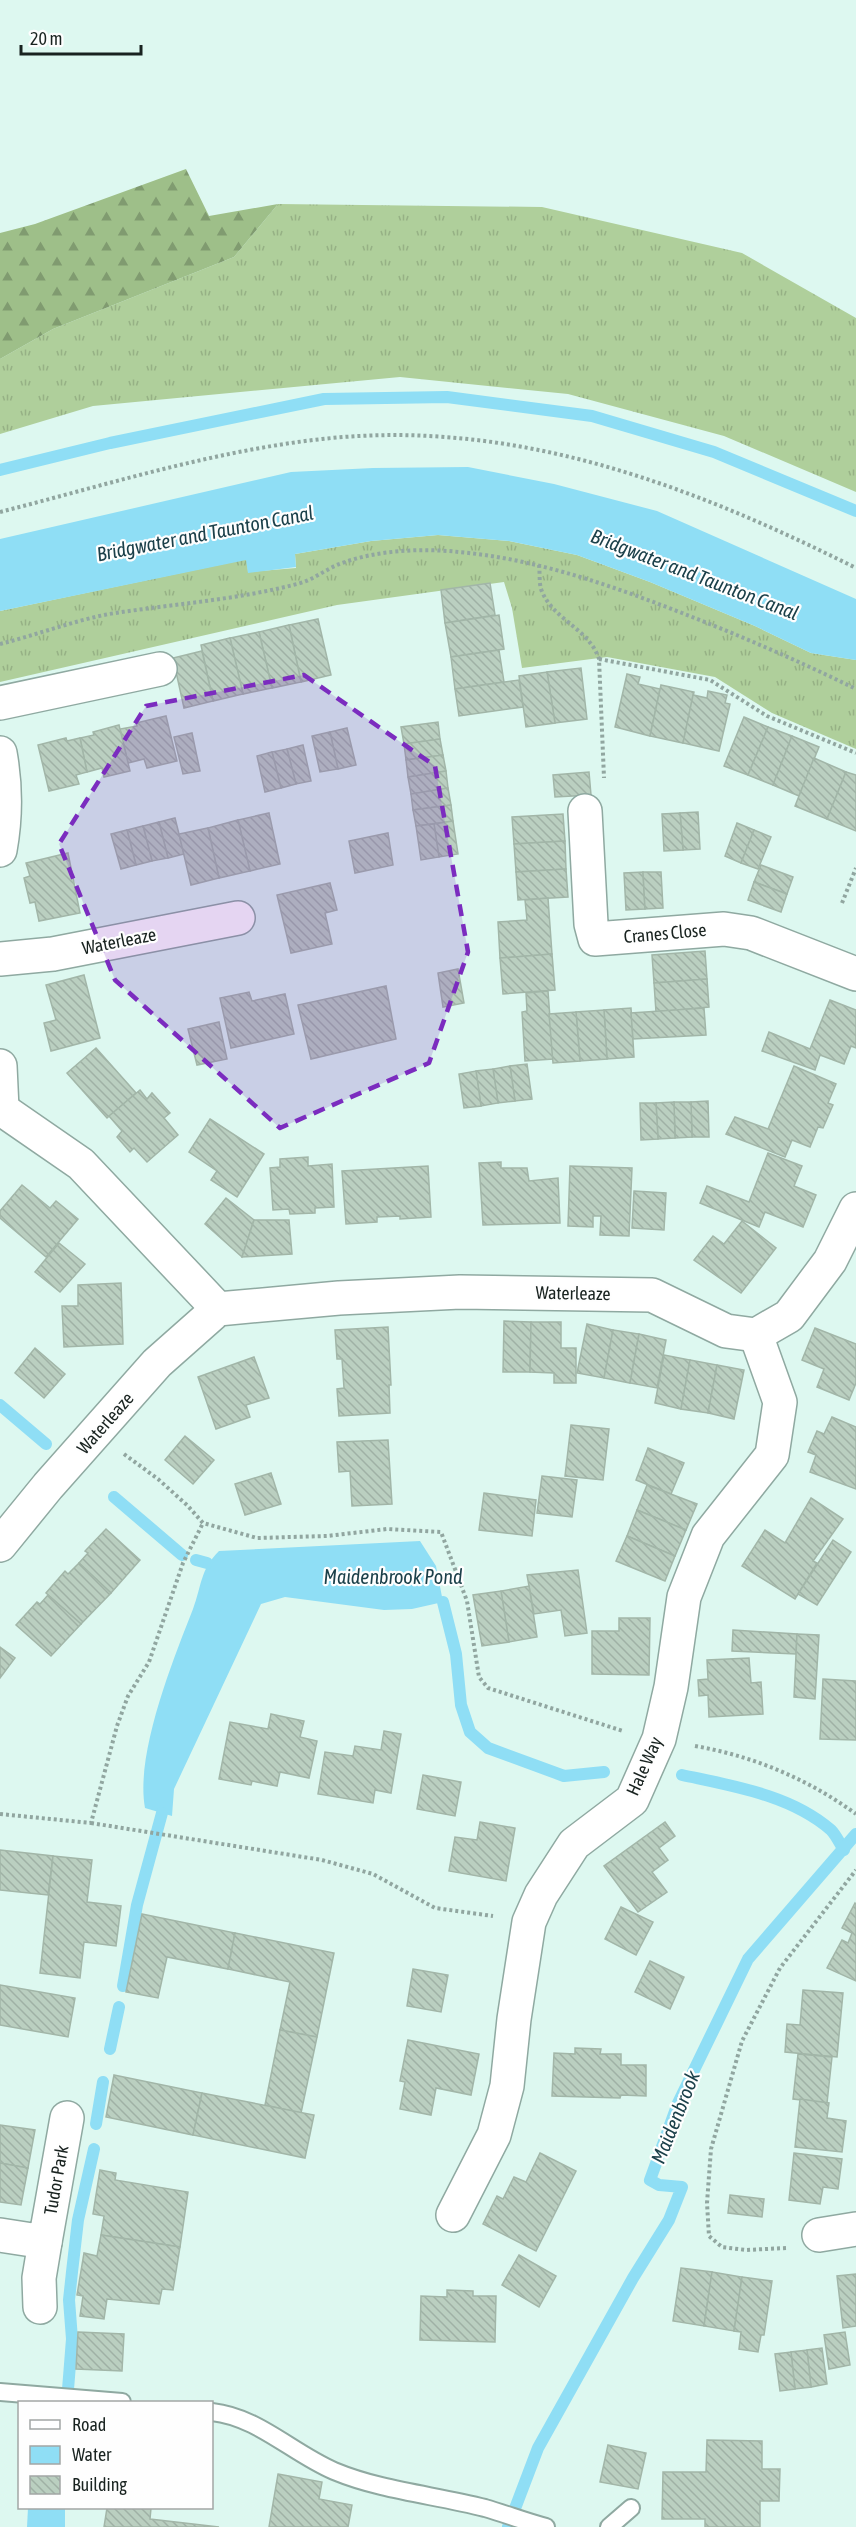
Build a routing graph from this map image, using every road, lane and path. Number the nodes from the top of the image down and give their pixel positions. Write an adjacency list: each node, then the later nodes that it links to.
1 (0, 512): 3 (path)
2 (539, 565): 4 (path); 5 (path); 7 (path)
3 (856, 568)
4 (0, 644)
5 (599, 659): 10 (path); 11 (path)
6 (160, 669): 8 (street)
7 (856, 689)
8 (0, 703)
9 (0, 753): 12 (street)
10 (856, 753)
11 (585, 811): 17 (street, Cranes Close)
12 (0, 850)
13 (856, 868): 14 (path)
14 (842, 903)
15 (238, 918): 16 (street, Waterleaze)
16 (0, 959)
17 (856, 974)
18 (0, 1066): 19 (street)
19 (1, 1108): 21 (street)
20 (856, 1209): 22 (street)
21 (218, 1309): 22 (street, Waterleaze); 23 (street, Waterleaze)
22 (756, 1335): 26 (street, Hale Way)
23 (98, 1432): 24 (path); 25 (street, Waterleaze)
24 (203, 1523): 26 (path); 29 (path)
25 (0, 1545)
26 (659, 1739): 28 (path); 31 (street, Hale Way)
27 (0, 1814): 29 (path)
28 (856, 1814)
29 (91, 1823): 31 (path)
30 (856, 1870): 38 (path)
31 (530, 1922): 33 (street, Hale Way)
32 (67, 2118): 37 (street, Tudor Park)
33 (453, 2215)
34 (856, 2229): 36 (street)
35 (0, 2235): 37 (street)
36 (819, 2235)
37 (45, 2242): 39 (street, Tudor Park)
38 (788, 2248)
39 (40, 2307)
40 (0, 2392): 41 (lane)
41 (105, 2401)
42 (213, 2412): 44 (lane)
43 (631, 2508): 45 (lane)
44 (541, 2525)
45 (609, 2527)

